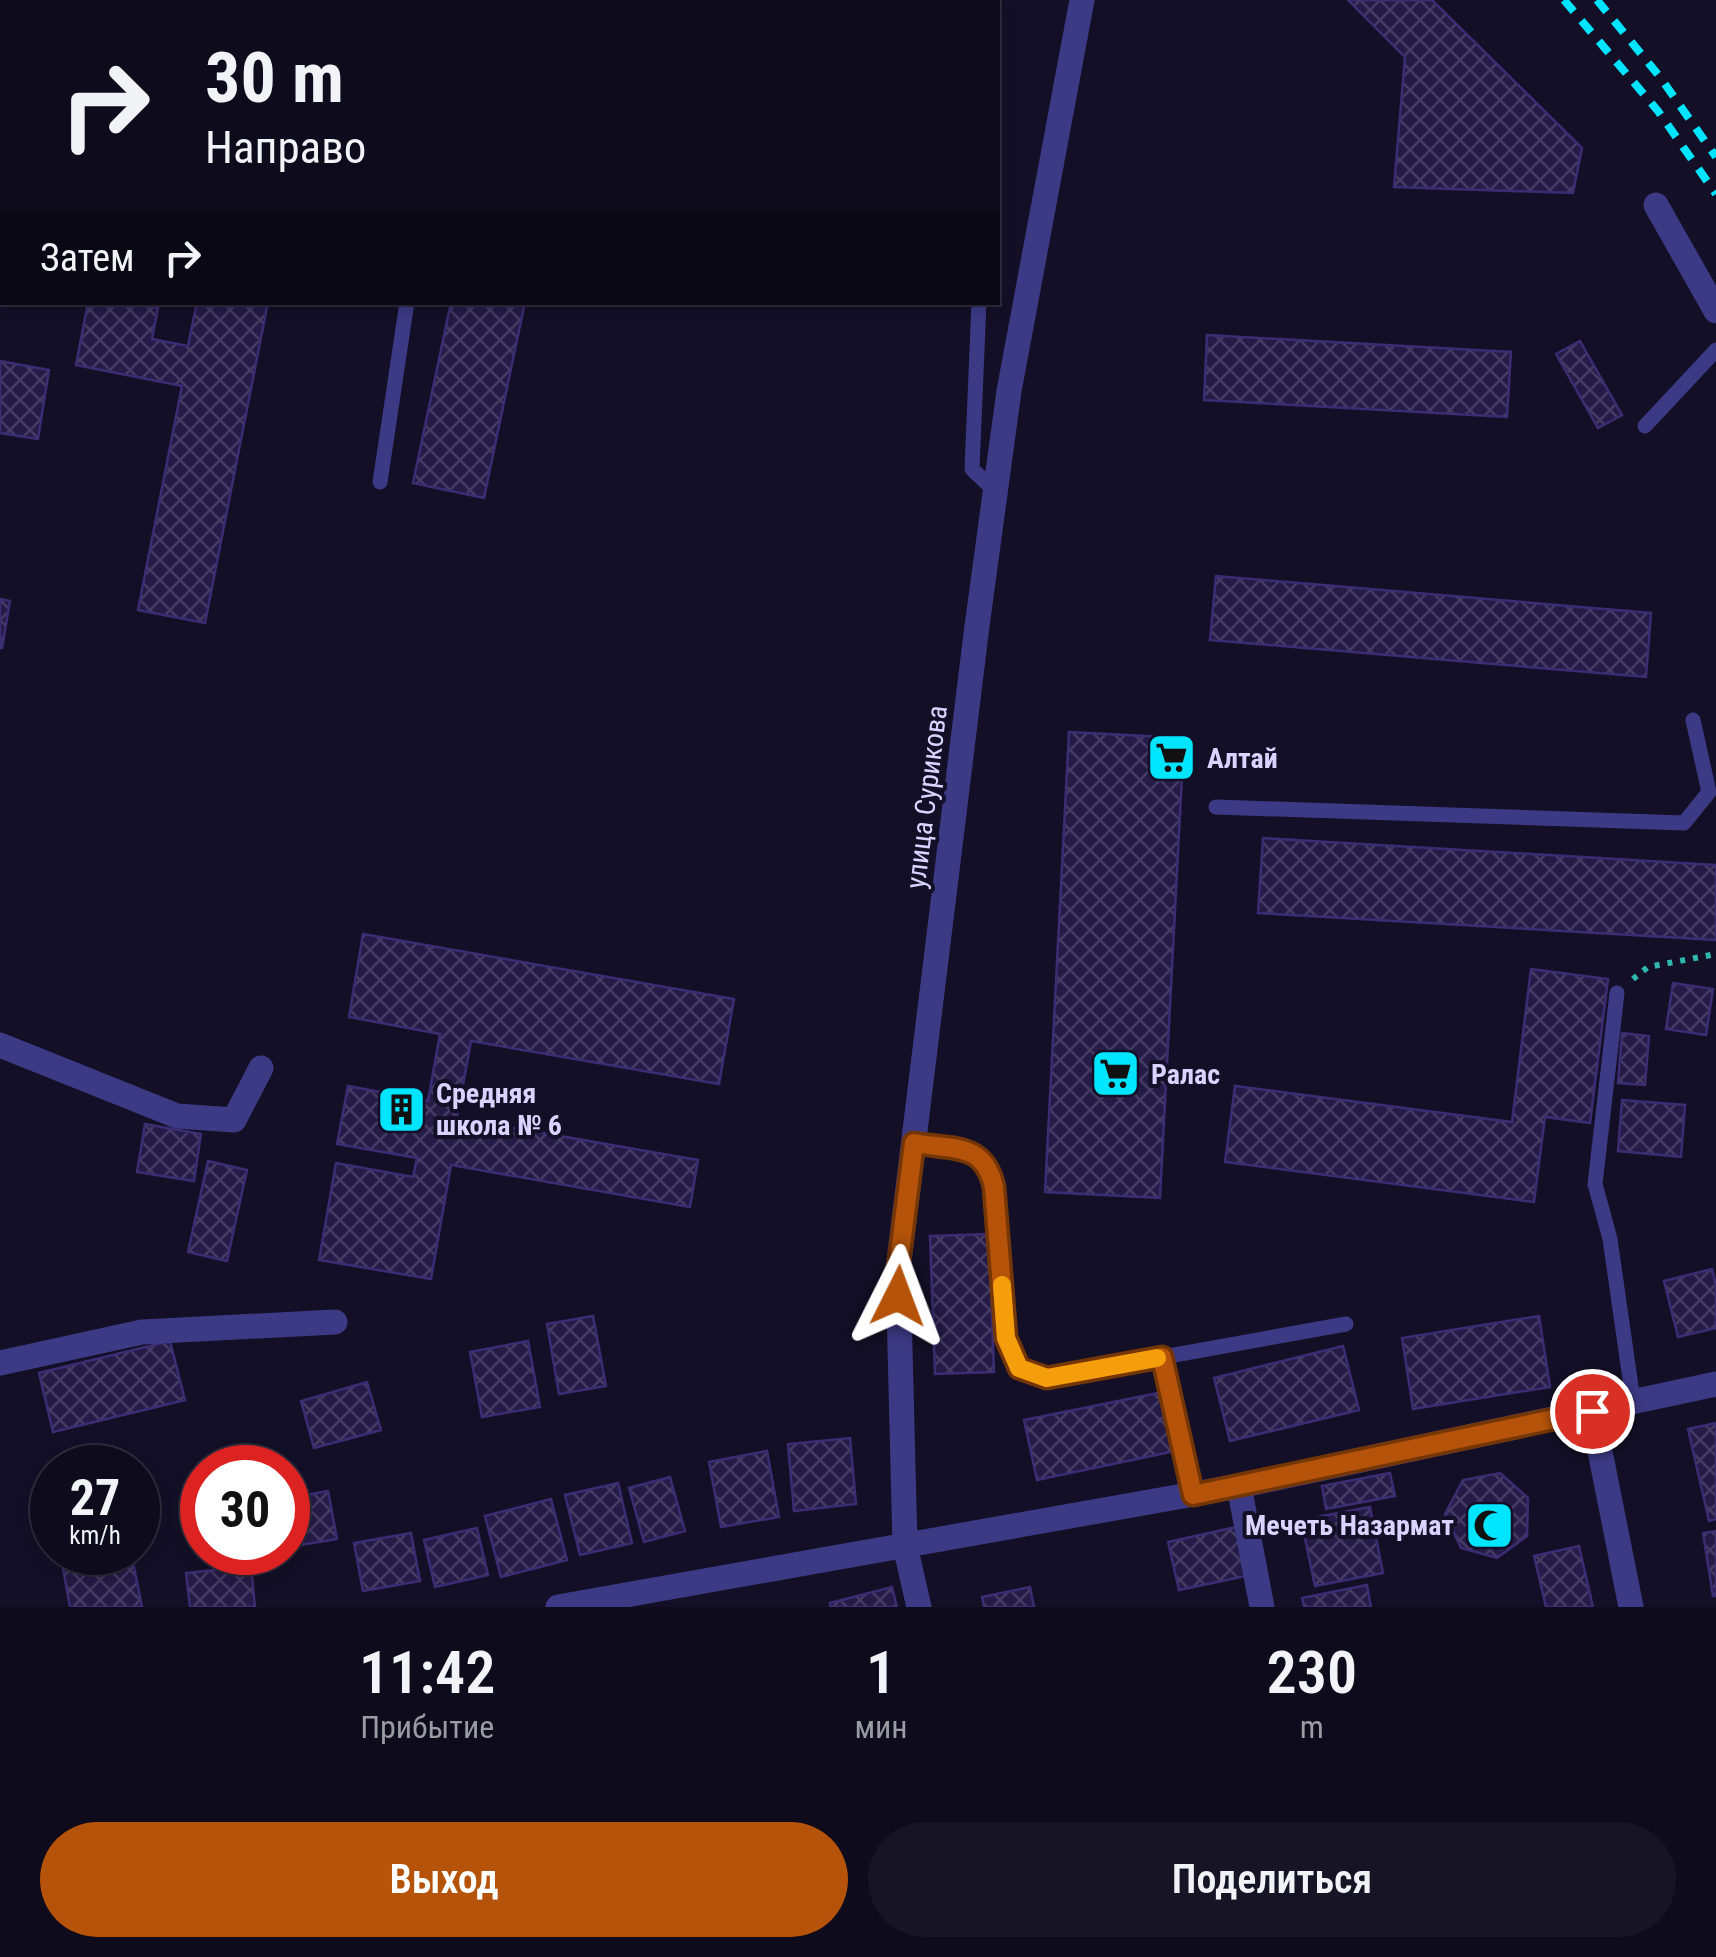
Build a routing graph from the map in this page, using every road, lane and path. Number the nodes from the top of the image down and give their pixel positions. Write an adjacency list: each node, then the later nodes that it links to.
1 (1082, 0): 9 (street, улица Сурикова)
2 (1656, 205): 5 (street)
3 (406, 305): 8 (lane)
4 (980, 305): 9 (lane)
5 (1716, 311)
6 (1716, 350): 7 (lane)
7 (1646, 426)
8 (380, 482)
9 (995, 491): 16 (street, улица Сурикова)
10 (1694, 720): 11 (lane)
11 (1216, 807)
12 (1716, 954): 13 (path)
13 (1617, 993): 22 (lane)
14 (0, 1045): 15 (street)
15 (261, 1068)
16 (914, 1143): 19 (lane); 26 (street, улица Сурикова)
17 (336, 1322): 20 (street)
18 (1346, 1324): 19 (lane)
19 (1162, 1357): 25 (lane)
20 (0, 1363)
21 (1716, 1384): 22 (street)
22 (1633, 1400): 23 (street)
23 (1592, 1411): 24 (street); 30 (street)
24 (1239, 1486): 25 (street); 29 (street)
25 (1193, 1495): 26 (street)
26 (906, 1546): 27 (street); 28 (street, улица Сурикова)
27 (558, 1607)
28 (919, 1607)
29 (1262, 1607)
30 (1631, 1607)

